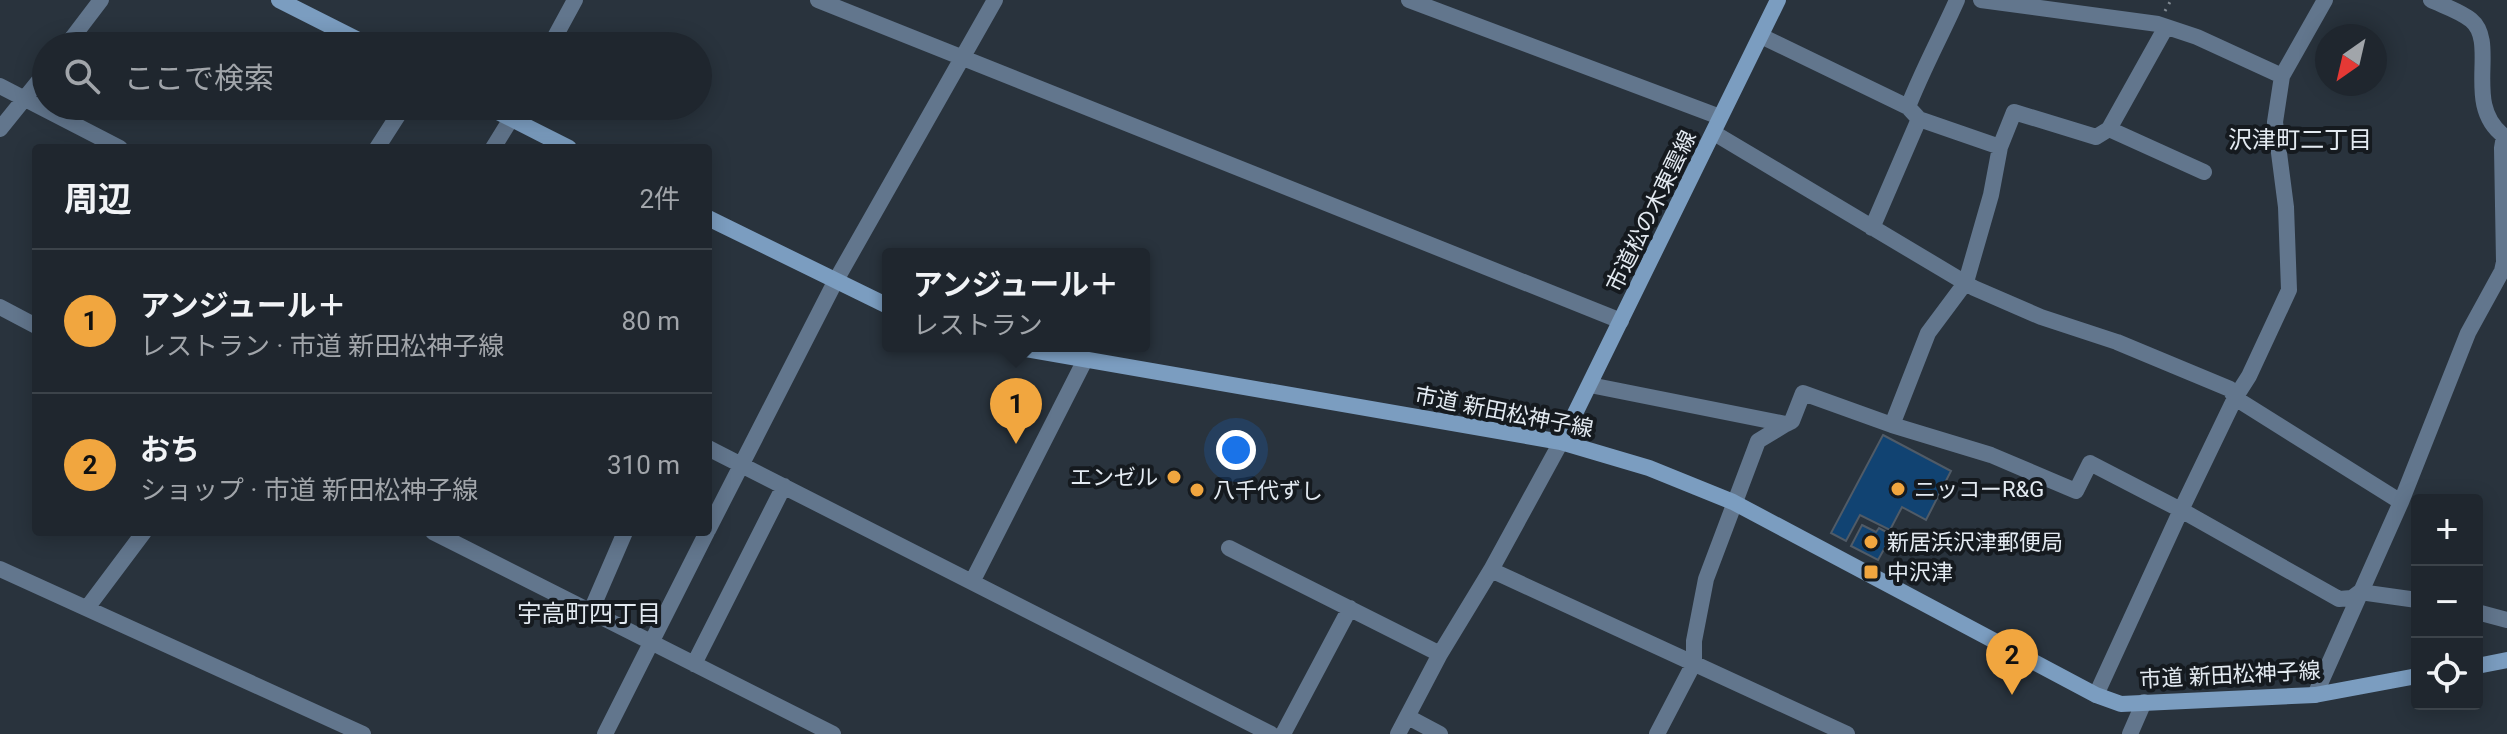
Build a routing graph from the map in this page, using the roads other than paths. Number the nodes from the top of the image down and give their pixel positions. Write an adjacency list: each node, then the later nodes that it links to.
1 (101, 0): 13 (street)
2 (279, 0): 14 (street)
3 (818, 0): 17 (street)
4 (995, 0): 17 (street)
5 (1409, 0): 24 (street)
6 (1778, 0): 16 (street, 市道松の木東雲線)
7 (1957, 0): 23 (street)
8 (1981, 0): 12 (street)
9 (2325, 0): 18 (street)
10 (2431, 0): 32 (street)
11 (569, 2): 15 (street)
12 (2166, 27): 18 (street); 30 (street)
13 (77, 32)
14 (342, 32)
15 (556, 32)
16 (1761, 36): 23 (street); 24 (street, 市道松の木東雲線)
17 (962, 58): 41 (street); 45 (street)
18 (2282, 76): 50 (street)
19 (0, 86): 21 (street)
20 (32, 90): 21 (street)
21 (25, 99): 22 (street); 29 (street)
22 (32, 103)
23 (1914, 113): 37 (street); 40 (street)
24 (1720, 117): 31 (street, 市道松の木東雲線)
25 (66, 120): 33 (street)
26 (395, 120): 34 (street)
27 (511, 120): 35 (street)
28 (526, 120): 36 (street)
29 (0, 129)
30 (2109, 129): 37 (street); 38 (street)
31 (1714, 133): 40 (street); 45 (street, 市道松の木東雲線)
32 (2506, 136): 58 (street)
33 (112, 144)
34 (380, 144)
35 (496, 144)
36 (563, 144)
37 (2000, 147): 42 (street)
38 (2204, 172)
39 (712, 220): 41 (street)
40 (1872, 228): 42 (street)
41 (835, 282): 43 (street); 55 (street)
42 (1966, 282): 50 (street); 52 (street)
43 (882, 303)
44 (0, 307): 46 (street)
45 (1621, 321): 49 (street, 市道松の木東雲線)
46 (32, 324)
47 (1041, 352): 48 (street, 市道 新田松神子線)
48 (1085, 360): 53 (street, 市道 新田松神子線); 68 (street)
49 (1590, 385): 51 (street); 53 (street, 市道松の木東雲線)
50 (2235, 398): 58 (street); 59 (street)
51 (1786, 424): 52 (street); 57 (street)
52 (1892, 425): 59 (street)
53 (1561, 442): 57 (street, 市道 新田松神子線); 67 (street)
54 (712, 450): 55 (street)
55 (741, 464): 56 (street); 60 (street)
56 (784, 486): 68 (street); 80 (street)
57 (1733, 502): 79 (street); 83 (street, 市道 新田松神子線)
58 (2401, 502): 69 (street)
59 (2181, 510): 69 (street); 83 (street)
60 (712, 523)
61 (141, 536): 71 (street)
62 (441, 536): 73 (street)
63 (622, 536): 73 (street)
64 (705, 536): 76 (street)
65 (1229, 548): 72 (street)
66 (0, 569): 71 (street)
67 (1491, 570): 77 (street); 79 (street)
68 (972, 582): 91 (street)
69 (2360, 592): 70 (street); 84 (street)
70 (2411, 599)
71 (87, 608): 87 (street)
72 (1350, 608): 77 (street); 92 (street)
73 (590, 613): 76 (street)
74 (2483, 614): 75 (street)
75 (2507, 620)
76 (651, 643): 80 (street); 89 (street)
77 (1440, 654): 86 (street)
78 (2507, 660): 81 (street)
79 (1694, 663): 95 (street); 96 (street)
80 (694, 664): 90 (street)
81 (2483, 665)
82 (2411, 677): 84 (street, 市道 新田松神子線)
83 (2096, 695): 85 (street, 市道 新田松神子線)
84 (2315, 695): 85 (street, 市道 新田松神子線)
85 (2144, 702): 97 (street)
86 (1408, 717): 93 (street); 94 (street)
87 (342, 730): 88 (street)
88 (363, 734)
89 (605, 734)
90 (833, 734)
91 (1271, 734)
92 (1283, 734)
93 (1398, 734)
94 (1440, 734)
95 (1657, 734)
96 (1847, 734)
97 (2130, 734)

